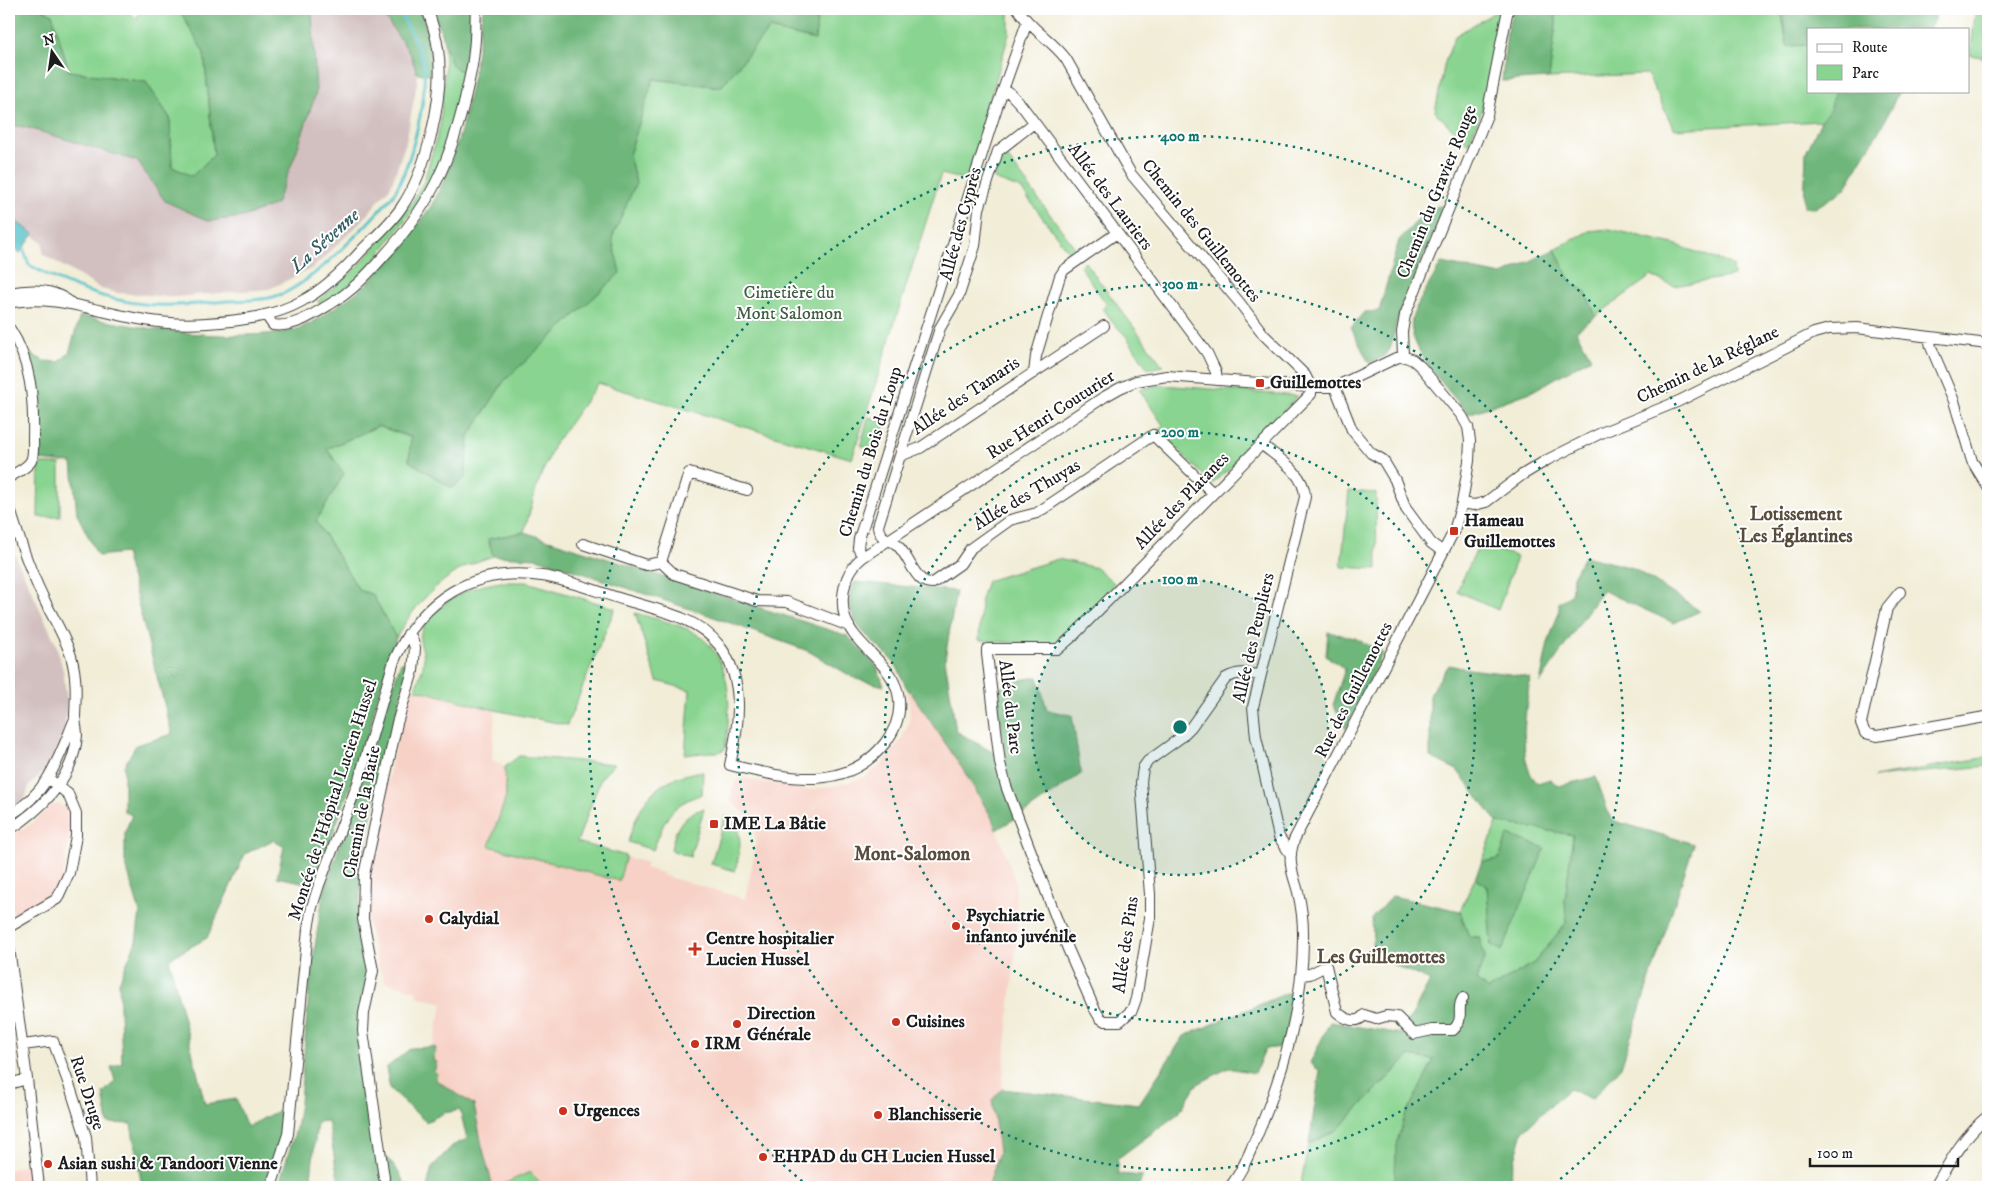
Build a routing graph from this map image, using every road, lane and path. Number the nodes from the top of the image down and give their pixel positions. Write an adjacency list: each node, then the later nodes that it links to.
1 (426, 9): 12 (street)
2 (476, 9): 12 (street)
3 (1018, 9): 5 (street, Chemin des Guillemottes)
4 (1508, 9): 17 (street, Chemin du Gravier Rouge)
5 (1027, 22): 6 (street, Chemin du Bois du Loup); 20 (street, Chemin des Guillemottes)
6 (1003, 90): 7 (street, Allée des Lauriers); 33 (street, Chemin du Bois du Loup)
7 (1034, 123): 8 (street, Allée des Lauriers); 23 (street, Allée des Cyprès)
8 (1117, 233): 18 (street, Allée des Tamaris); 19 (street, Allée des Lauriers)
9 (9, 293): 11 (street)
10 (9, 303): 11 (street)
11 (75, 304): 12 (street)
12 (266, 316)
13 (1104, 326): 18 (street)
14 (10, 329): 24 (street)
15 (1929, 337): 16 (street, Chemin de la Réglane); 25 (street); 28 (street, Chemin de la Réglane)
16 (1988, 344)
17 (1403, 356): 21 (street); 28 (street, Rue des Guillemottes)
18 (1034, 373): 23 (street, Allée des Tamaris)
19 (1217, 380): 20 (street, Rue Henri Couturier); 30 (street, Rue Henri Couturier)
20 (1311, 387): 21 (street); 22 (street, Allée des Platanes)
21 (1335, 387): 32 (street)
22 (1261, 444): 27 (street, Allée des Platanes); 39 (street, Allée des Peupliers)
23 (900, 456): 30 (street, Allée des Cyprès)
24 (9, 477)
25 (1988, 487)
26 (747, 490): 34 (street)
27 (1213, 493): 30 (street, Allée des Thuyas); 38 (street, Allée des Platanes)
28 (1462, 503): 32 (street, Rue des Guillemottes)
29 (9, 506): 40 (street)
30 (889, 541): 33 (street, Rue Henri Couturier)
31 (583, 544): 34 (street)
32 (1443, 552): 48 (street, Rue des Guillemottes)
33 (862, 557): 36 (street, Chemin du Bois du Loup)
34 (661, 562): 36 (street)
35 (1900, 592): 41 (street)
36 (849, 626): 42 (street, Chemin du Bois du Loup)
37 (408, 634): 42 (street, Montée de l'Hôpital Lucien Hussel); 57 (street, Chemin de la Batie); 60 (street, Montée de l'Hôpital Lucien Hussel)
38 (1073, 636): 46 (street, Allée du Parc)
39 (1260, 675): 46 (street, Allée des Pins); 48 (street, Allée des Peupliers)
40 (75, 718): 43 (street); 44 (street)
41 (1988, 719)
42 (730, 766)
43 (49, 779): 44 (street); 45 (street)
44 (59, 787): 47 (street); 49 (street)
45 (9, 816)
46 (1022, 826)
47 (9, 830)
48 (1290, 855): 51 (street, Rue des Guillemottes)
49 (9, 927)
50 (9, 948): 53 (street)
51 (1301, 975): 52 (street); 61 (street, Rue des Guillemottes)
52 (1462, 998)
53 (22, 1045): 54 (street); 59 (street, Rue Druge)
54 (27, 1079): 55 (street); 58 (street)
55 (9, 1084)
56 (1988, 1116): 62 (street)
57 (384, 1178)
58 (39, 1187)
59 (90, 1187)
60 (271, 1187)
61 (1230, 1187)
62 (1935, 1187)

